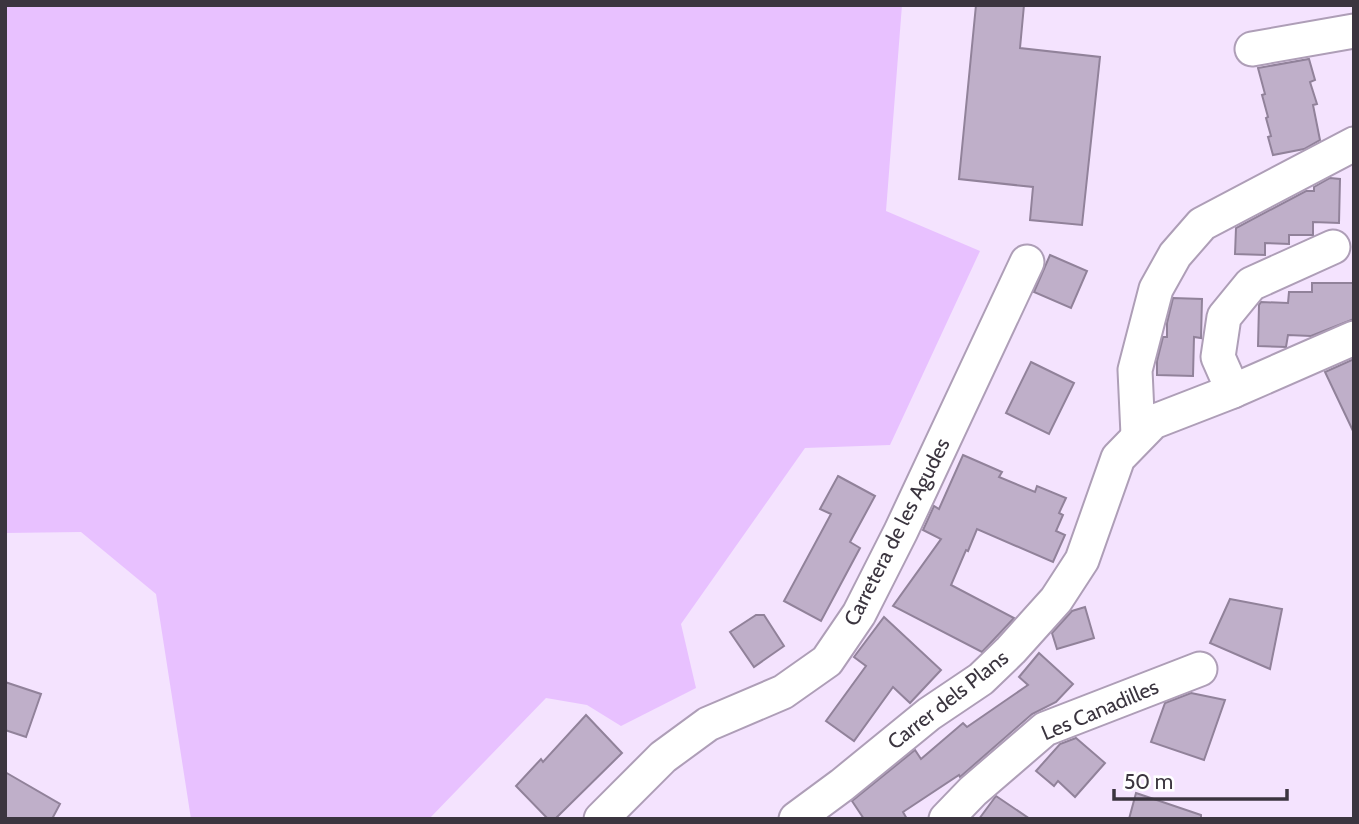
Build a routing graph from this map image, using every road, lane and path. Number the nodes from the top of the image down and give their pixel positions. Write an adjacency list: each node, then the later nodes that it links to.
1 (1354, 30): 2 (street)
2 (1252, 49)
3 (1354, 144): 8 (street)
4 (1333, 247): 7 (street)
5 (1027, 262): 10 (street, Carretera de les Agudes)
6 (1354, 338): 7 (street, Carrer dels Plans)
7 (1233, 391): 8 (street, Carrer dels Plans)
8 (1138, 435): 11 (street, Carrer dels Plans)
9 (1200, 668): 12 (street, Les Canadilles)
10 (601, 819)
11 (796, 819)
12 (946, 819)

